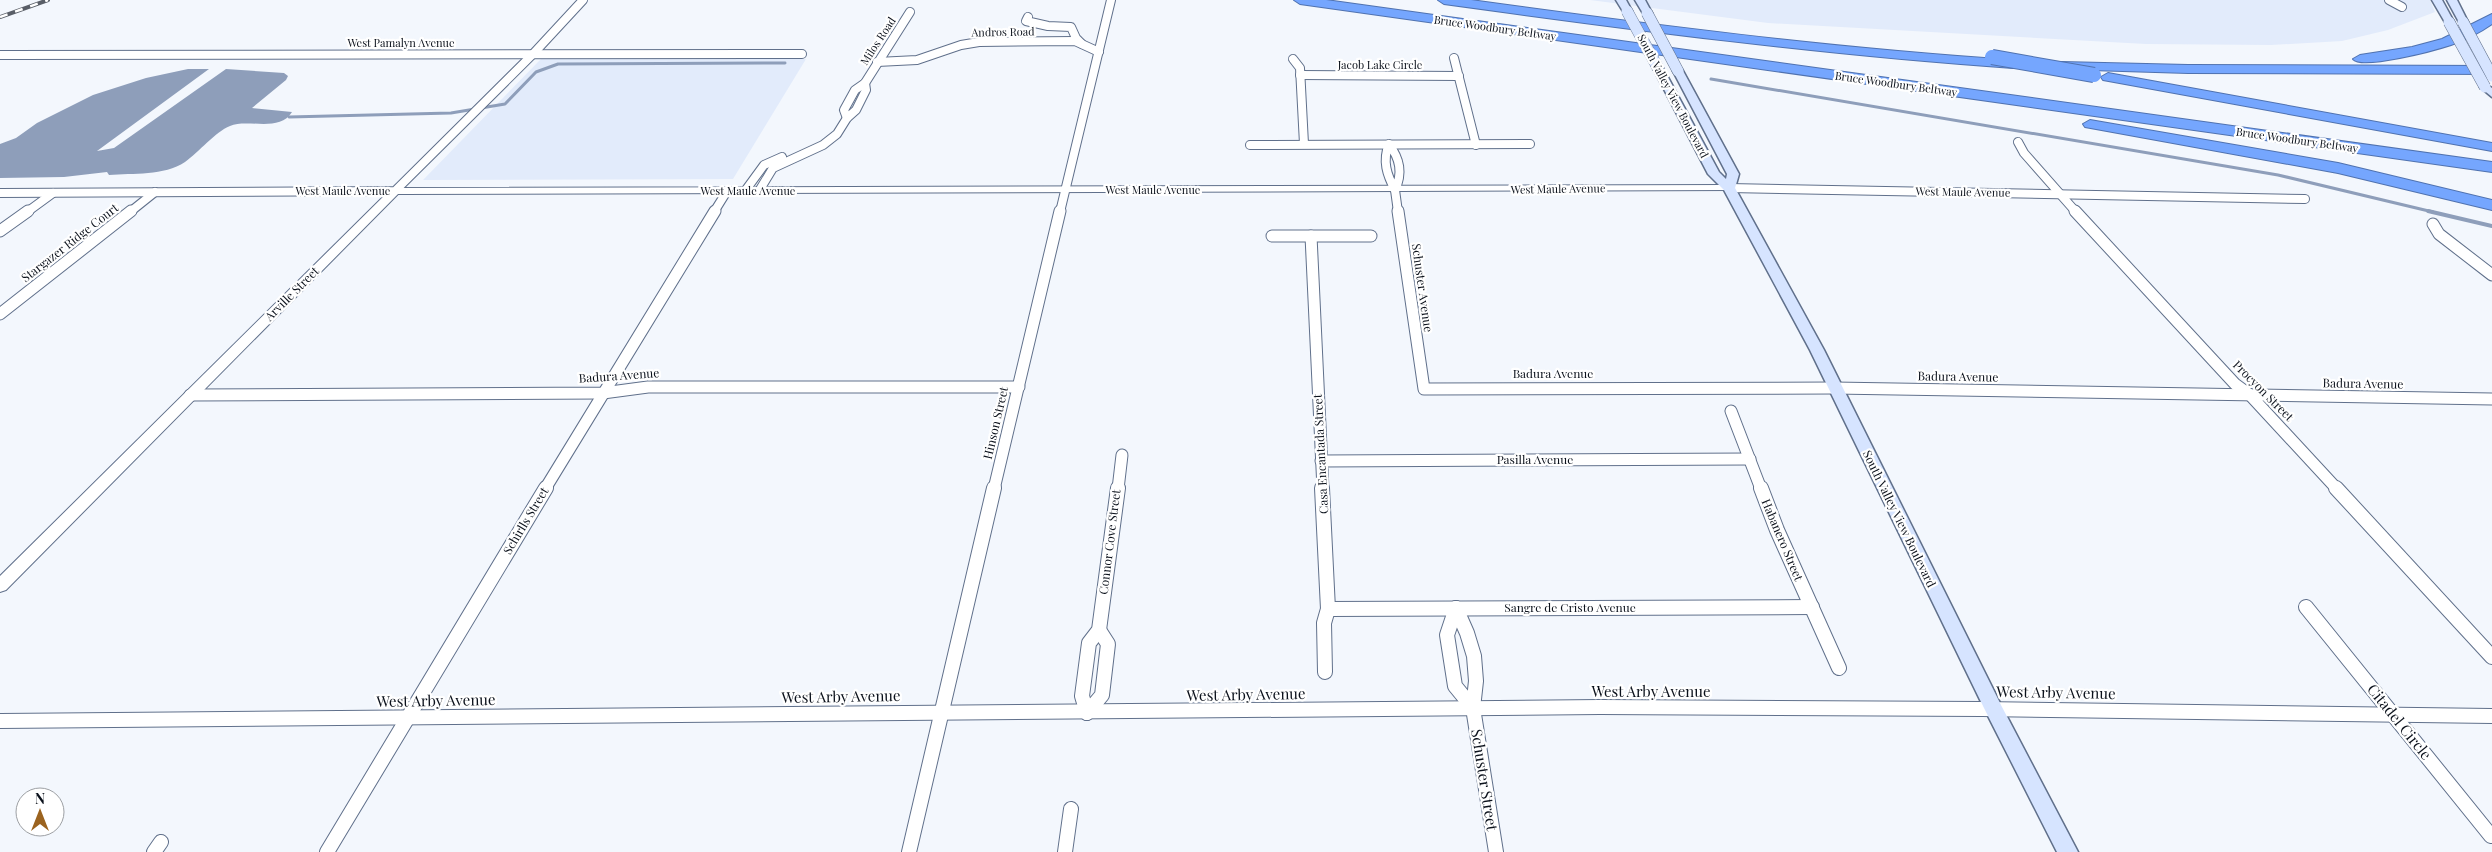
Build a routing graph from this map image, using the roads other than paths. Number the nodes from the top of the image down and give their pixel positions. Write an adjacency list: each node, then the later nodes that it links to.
1 (583, 0): 20 (street, Arville Street)
2 (1111, 0): 19 (street, Hinson Street)
3 (1300, 0): 28 (highway, Bruce Woodbury Beltway)
4 (1383, 0): 41 (highway, Bruce Woodbury Beltway)
5 (1444, 0): 26 (highway)
6 (1514, 0): 39 (highway, bridge)
7 (1621, 0): 43 (main road, South Valley View Boulevard, bridge)
8 (1640, 0): 43 (main road, South Valley View Boulevard, bridge)
9 (2389, 0): 12 (street)
10 (2437, 0): 32 (main road, bridge)
11 (2452, 0): 31 (main road, bridge)
12 (2402, 7)
13 (910, 12): 25 (street, Milos Road)
14 (1028, 17): 18 (street)
15 (2492, 18): 26 (highway)
16 (997, 34): 17 (street)
17 (970, 42): 18 (street, Andros Road); 25 (street, Andros Road)
18 (1082, 44): 19 (street, Andros Road)
19 (1099, 52): 44 (street, Hinson Street)
20 (534, 54): 21 (street, West Pamalyn Avenue); 22 (street, West Pamalyn Avenue); 46 (street, Arville Street)
21 (802, 54)
22 (0, 55)
23 (1454, 58): 30 (street)
24 (1293, 59): 29 (street)
25 (877, 62): 40 (street, Milos Road)
26 (2081, 66): 27 (highway)
27 (2492, 70)
28 (1812, 73): 42 (highway, Bruce Woodbury Beltway); 55 (highway)
29 (1300, 76): 30 (street, Jacob Lake Circle); 34 (street)
30 (1459, 76): 38 (street)
31 (2492, 76)
32 (2489, 90)
33 (2018, 142): 53 (street, Procyon Street)
34 (1304, 144): 35 (street); 37 (street)
35 (1389, 144): 38 (street); 45 (street); 45 (street)
36 (1530, 144): 38 (street)
37 (1250, 145)
38 (1476, 145)
39 (2492, 148)
40 (804, 153): 48 (street, Milos Road); 49 (street, Milos Road)
41 (2492, 155)
42 (2492, 167)
43 (1729, 188): 45 (street, West Maule Avenue); 53 (street, West Maule Avenue); 65 (main road, South Valley View Boulevard)
44 (1065, 190): 45 (street, West Maule Avenue); 49 (street, West Maule Avenue); 63 (street, Hinson Street)
45 (1395, 190): 64 (street, Schuster Avenue)
46 (395, 191): 47 (street, West Maule Avenue); 50 (street, West Maule Avenue); 67 (street, Arville Street)
47 (727, 191): 48 (street, West Maule Avenue); 66 (street, Schirlls Street)
48 (745, 191): 49 (street, West Maule Avenue)
49 (759, 191)
50 (155, 192): 52 (street, West Maule Avenue); 62 (street, Stargazer Ridge Court)
51 (0, 193): 52 (street, West Maule Avenue)
52 (53, 193): 57 (street)
53 (2058, 193): 54 (street, West Maule Avenue); 68 (street, Procyon Street)
54 (2305, 199)
55 (2492, 205)
56 (2433, 224): 61 (street)
57 (0, 231)
58 (1272, 236): 59 (street)
59 (1311, 236): 60 (street); 73 (street, Casa Encantada Street)
60 (1371, 236)
61 (2492, 275)
62 (0, 314)
63 (1019, 387): 66 (street, Badura Avenue); 85 (street, Hinson Street)
64 (1424, 388): 65 (street, Badura Avenue)
65 (1834, 388): 68 (street, Badura Avenue); 84 (main road, South Valley View Boulevard)
66 (603, 393): 67 (street, Badura Avenue); 89 (street, Schirlls Street)
67 (190, 394): 74 (street, Arville Street)
68 (2250, 396): 69 (street, Badura Avenue); 80 (street, Procyon Street)
69 (2492, 400)
70 (1731, 410): 72 (street, Habanero Street)
71 (1122, 455): 79 (street, Connor Cove Street)
72 (1750, 459): 73 (street, Pasilla Avenue); 75 (street, Habanero Street)
73 (1321, 461): 78 (street, Casa Encantada Street)
74 (0, 586)
75 (1812, 607): 76 (street, Sangre de Cristo Avenue); 81 (street, Habanero Street)
76 (1456, 608): 78 (street, Sangre de Cristo Avenue); 83 (street, Schuster Street); 83 (street, Schuster Street)
77 (2306, 608): 87 (street, Citadel Circle)
78 (1328, 609): 82 (street, Casa Encantada Street)
79 (1099, 630): 86 (street, Connor Cove Street); 86 (street, Connor Cove Street)
80 (2492, 658)
81 (1839, 668)
82 (1325, 672)
83 (1473, 708): 84 (street, West Arby Avenue); 86 (street, West Arby Avenue); 96 (street, Schuster Street)
84 (1993, 708): 87 (street, West Arby Avenue); 97 (main road, South Valley View Boulevard)
85 (942, 712): 86 (street, West Arby Avenue); 89 (street, West Arby Avenue); 94 (street, Hinson Street)
86 (1088, 713)
87 (2392, 714): 88 (street, West Arby Avenue); 92 (street, Citadel Circle)
88 (2492, 716)
89 (410, 717): 90 (street, West Arby Avenue); 93 (street, Schirlls Street)
90 (0, 721)
91 (1071, 810): 95 (street)
92 (2491, 836)
93 (327, 852)
94 (909, 852)
95 (1065, 852)
96 (1496, 852)
97 (2068, 852)

